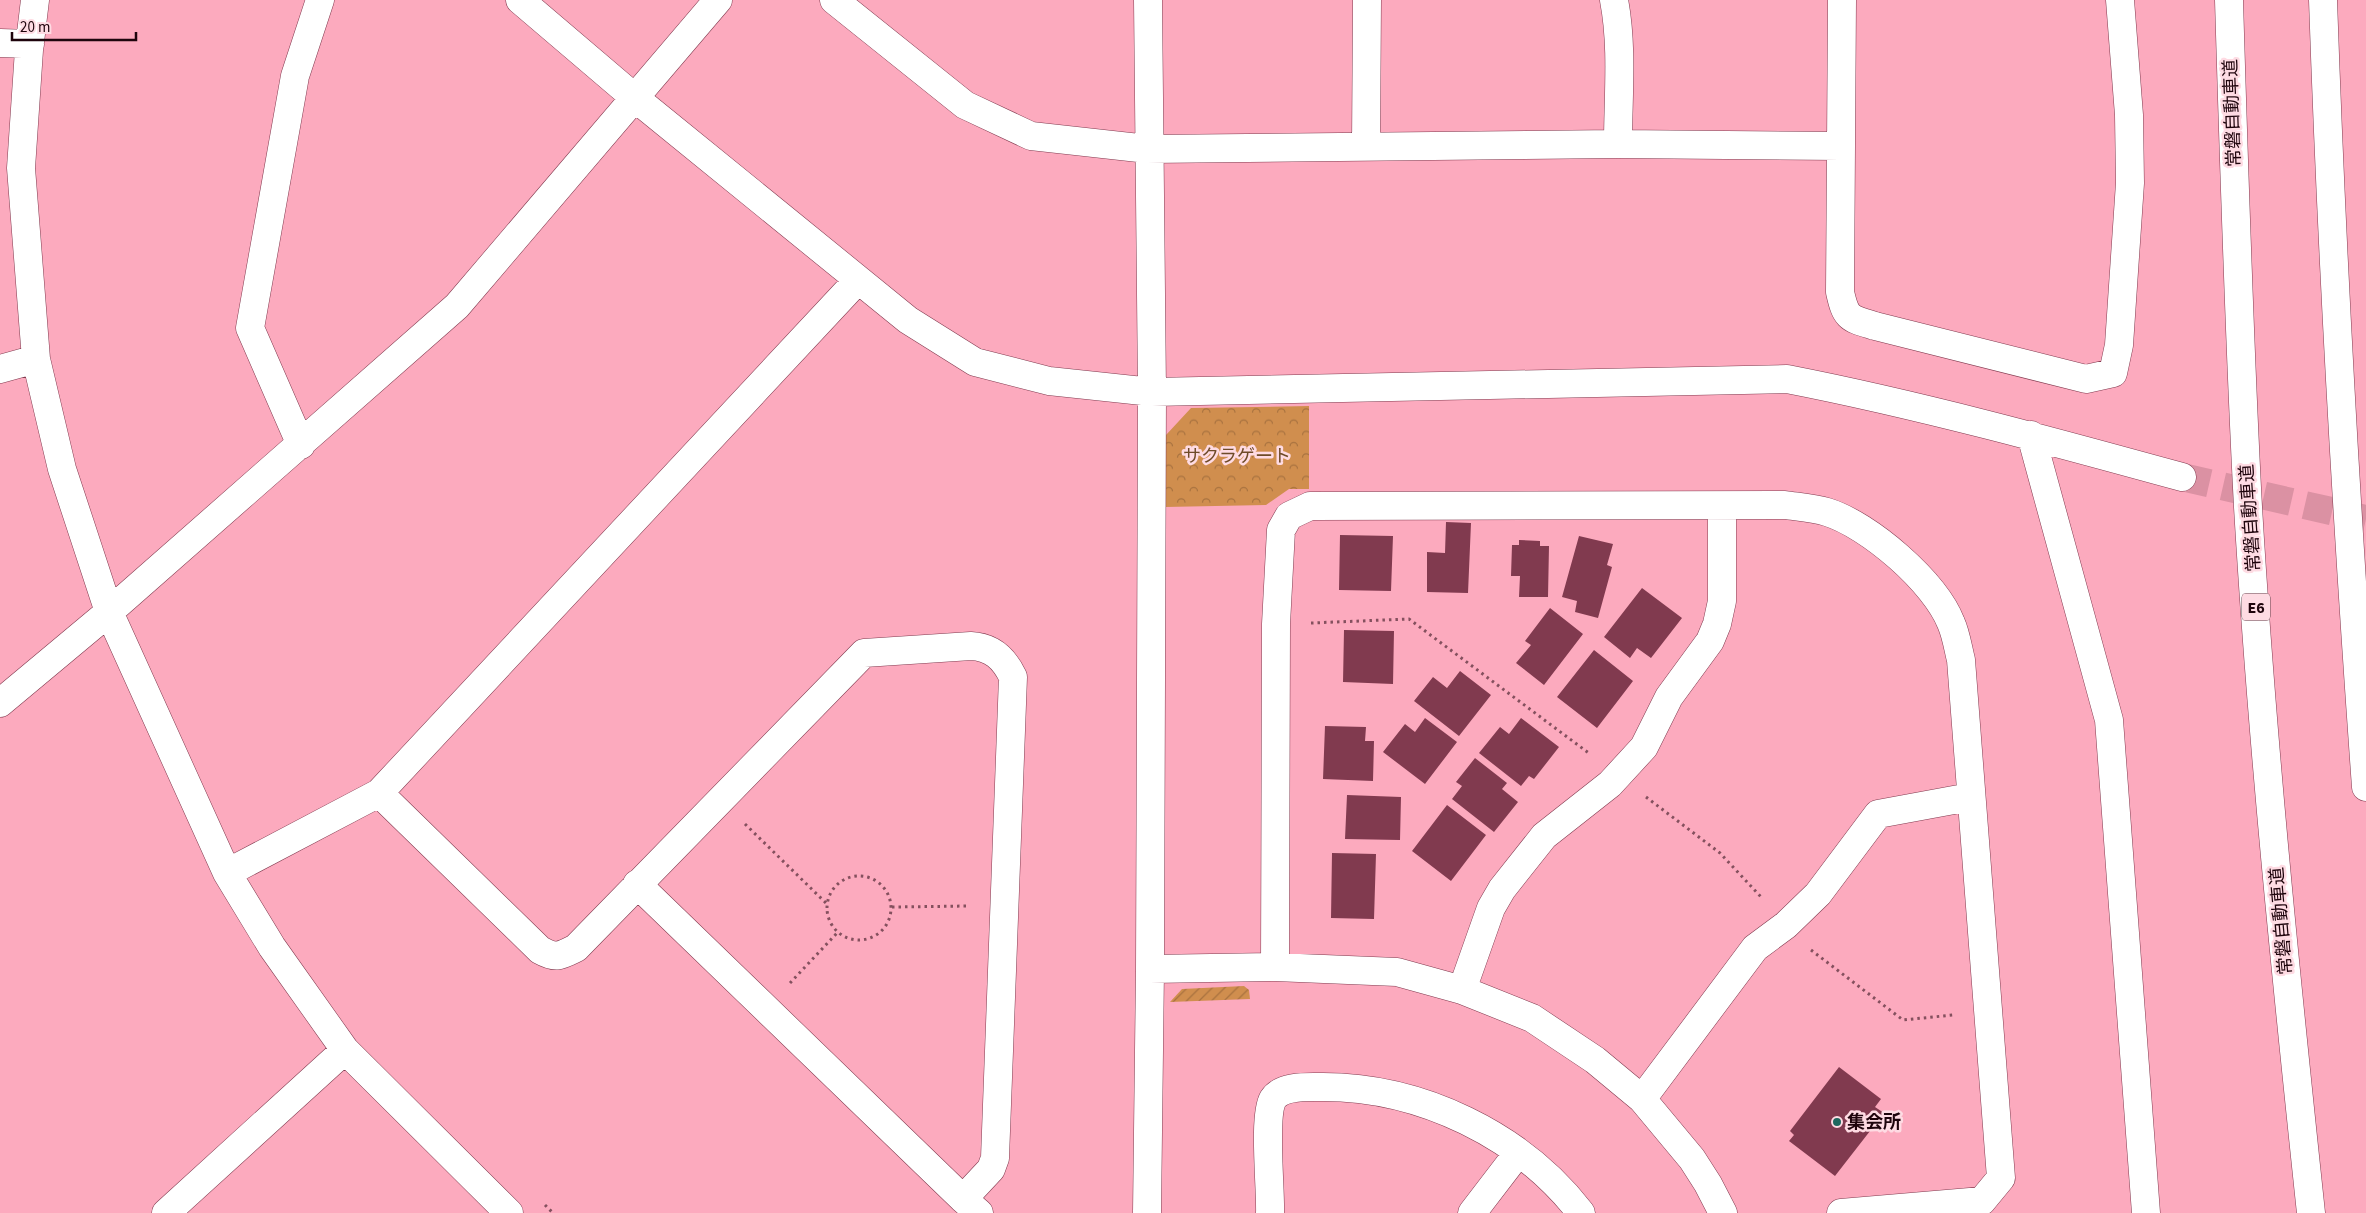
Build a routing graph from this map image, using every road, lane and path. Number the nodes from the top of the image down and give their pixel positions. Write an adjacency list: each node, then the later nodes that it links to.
1 (35, 0): 14 (main road)
2 (320, 0): 25 (main road)
3 (520, 0): 15 (main road)
4 (718, 0): 15 (main road)
5 (834, 0): 19 (main road)
6 (1148, 0): 19 (main road)
7 (1367, 0): 17 (main road)
8 (1614, 0): 16 (main road)
9 (1842, 0): 18 (main road)
10 (2120, 0): 18 (main road)
11 (2229, 0): 59 (main road, 常磐自動車道 / E6)
12 (2323, 0): 30 (main road)
13 (0, 43): 14 (main road)
14 (30, 44): 21 (main road)
15 (635, 98): 20 (main road); 25 (main road)
16 (1618, 144): 17 (main road); 18 (main road)
17 (1366, 146): 19 (main road)
18 (1841, 146)
19 (1148, 149): 23 (main road)
20 (858, 280): 23 (main road); 31 (main road)
21 (36, 359): 22 (main road); 28 (main road)
22 (0, 369)
23 (1152, 392): 24 (main road); 41 (main road)
24 (2031, 435): 26 (main road); 58 (main road)
25 (301, 444): 28 (main road)
26 (2182, 477)
27 (1722, 506): 32 (main road); 40 (main road); 42 (main road)
28 (109, 612): 29 (main road); 34 (main road)
29 (0, 704)
30 (2366, 787)
31 (379, 793): 34 (main road); 35 (main road)
32 (1970, 797): 45 (main road); 57 (main road)
33 (720, 800): 35 (main road); 36 (path); 37 (main road)
34 (227, 873): 44 (main road)
35 (637, 884): 43 (main road)
36 (827, 904): 38 (path); 39 (path)
37 (1005, 906): 38 (path); 48 (main road)
38 (892, 907): 39 (path)
39 (838, 932): 43 (path)
40 (1275, 967): 41 (main road); 42 (main road)
41 (1150, 969): 52 (main road)
42 (1462, 990): 45 (main road)
43 (766, 1009): 48 (main road)
44 (345, 1050): 49 (main road); 50 (main road)
45 (1642, 1099): 56 (main road)
46 (1518, 1153): 53 (main road); 54 (main road); 55 (main road)
47 (540, 1200): 51 (path)
48 (971, 1206)
49 (166, 1213)
50 (509, 1213)
51 (553, 1213)
52 (1146, 1213)
53 (1270, 1213)
54 (1472, 1213)
55 (1581, 1213)
56 (1723, 1213)
57 (1841, 1213)
58 (2146, 1213)
59 (2311, 1213)

